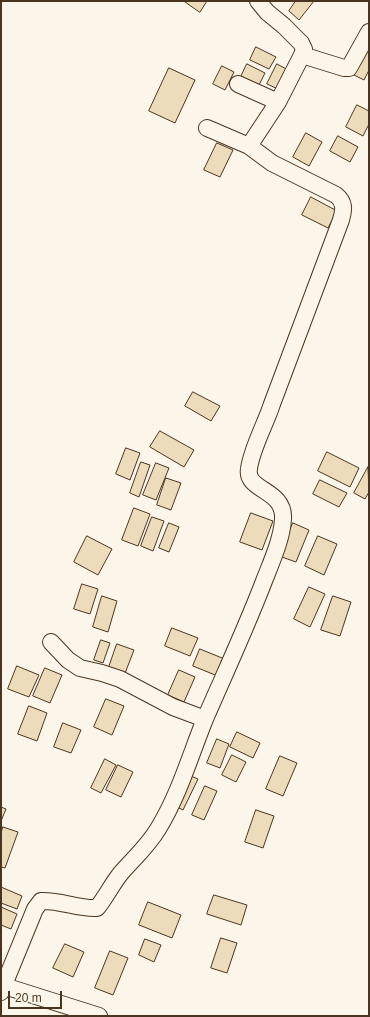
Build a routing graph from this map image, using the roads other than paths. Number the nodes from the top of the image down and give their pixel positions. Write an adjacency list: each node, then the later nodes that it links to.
1 (258, 1): 3 (street)
2 (369, 32): 3 (street)
3 (302, 55): 5 (street)
4 (238, 84): 5 (street)
5 (278, 102): 7 (street)
6 (207, 128): 7 (street)
7 (249, 146): 9 (street)
8 (51, 642): 9 (street)
9 (206, 719): 10 (street)
10 (2, 988): 11 (street)
11 (99, 1016)

